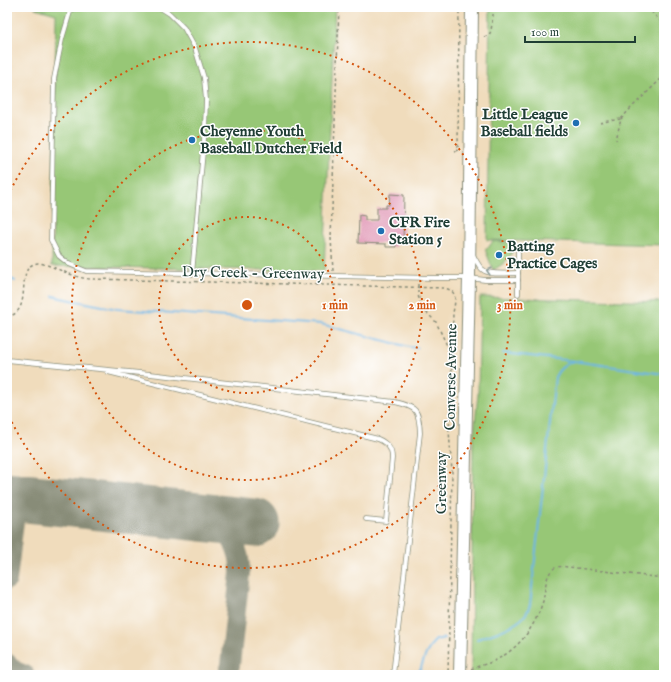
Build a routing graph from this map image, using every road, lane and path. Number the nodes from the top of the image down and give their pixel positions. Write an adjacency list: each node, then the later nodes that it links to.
1 (74, 7): 18 (lane)
2 (159, 7): 18 (lane)
3 (339, 7): 19 (path, Dry Creek - Greenway)
4 (459, 7): 14 (path)
5 (472, 7): 15 (main road, Converse Avenue)
6 (494, 7): 9 (path)
7 (647, 7): 8 (path)
8 (664, 25)
9 (484, 37)
10 (664, 76): 11 (path)
11 (621, 119): 12 (path); 13 (path)
12 (600, 123)
13 (616, 140)
14 (455, 151)
15 (469, 250): 17 (lane, one-way to 15); 21 (main road, Converse Avenue)
16 (518, 252): 17 (lane)
17 (518, 273): 22 (lane)
18 (192, 274): 19 (lane)
19 (333, 276): 20 (lane); 23 (path, Dry Creek - Greenway)
20 (418, 278): 21 (lane); 24 (path)
21 (469, 278): 22 (lane); 32 (main road, Converse Avenue)
22 (518, 280): 25 (lane)
23 (333, 285): 24 (path, Greenway); 26 (path, Dry Creek - Greenway)
24 (418, 288): 27 (path); 27 (path, Greenway)
25 (518, 294)
26 (7, 317)
27 (452, 356): 34 (path, Greenway)
28 (7, 360): 29 (lane)
29 (94, 369): 30 (lane); 33 (lane)
30 (366, 519)
31 (664, 578): 32 (path)
32 (465, 672)
33 (393, 675)
34 (448, 675)

